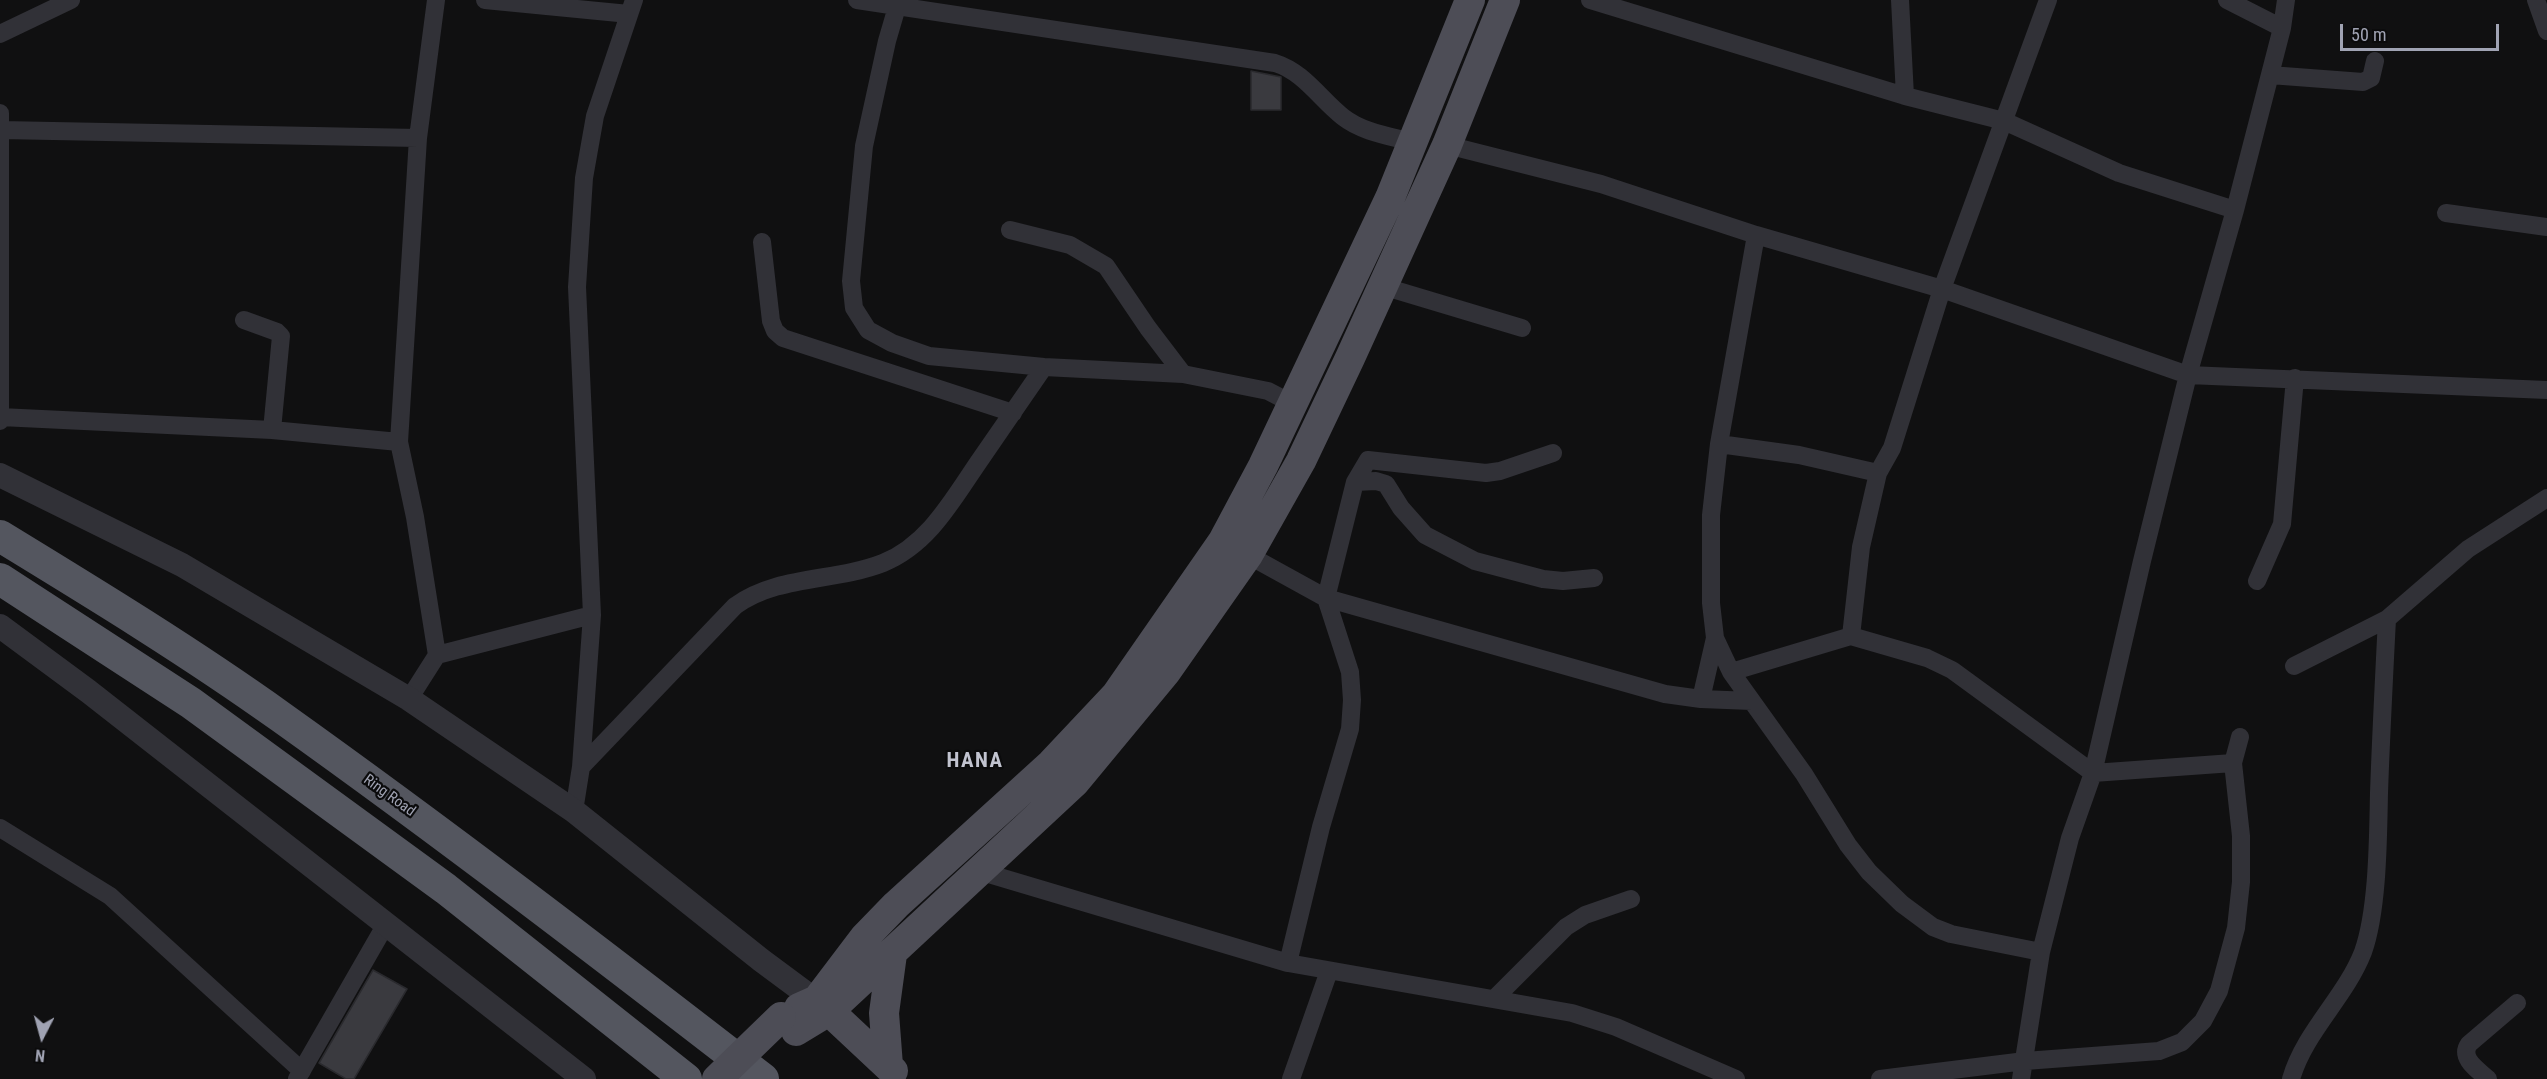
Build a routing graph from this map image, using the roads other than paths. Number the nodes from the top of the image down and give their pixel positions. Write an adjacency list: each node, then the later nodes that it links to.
1 (71, 0): 17 (street)
2 (436, 0): 23 (street)
3 (484, 0): 14 (street)
4 (857, 0): 13 (street)
5 (1470, 0): 24 (main road)
6 (1505, 0): 25 (main road)
7 (1590, 0): 20 (street)
8 (1900, 0): 20 (street)
9 (2048, 0): 21 (street)
10 (2227, 0): 15 (street)
11 (2286, 0): 15 (street)
12 (2536, 0): 16 (street)
13 (898, 4): 24 (street); 38 (street)
14 (632, 7): 60 (street)
15 (2282, 28): 19 (street)
16 (2547, 31)
17 (0, 34)
18 (2375, 61): 19 (street)
19 (2270, 75): 26 (street)
20 (1905, 96): 21 (street)
21 (2004, 121): 26 (street); 33 (street)
22 (1, 122): 23 (street); 45 (street)
23 (418, 138): 47 (street)
24 (1412, 142): 36 (main road)
25 (1447, 145): 30 (street); 32 (main road)
26 (2235, 210): 40 (street)
27 (2446, 213): 28 (street)
28 (2547, 227)
29 (1010, 230): 39 (street)
30 (1756, 235): 33 (street); 48 (street)
31 (762, 242): 44 (street)
32 (1382, 286): 35 (street); 37 (main road)
33 (1942, 289): 40 (street); 50 (street)
34 (244, 320): 46 (street)
35 (1522, 328)
36 (1320, 346): 37 (main road); 43 (main road)
37 (1350, 358): 55 (main road)
38 (1044, 367): 39 (street); 44 (street)
39 (1183, 374): 43 (street)
40 (2188, 375): 41 (street); 74 (street)
41 (2295, 378): 42 (street); 58 (street)
42 (2547, 390)
43 (1293, 404): 86 (main road)
44 (1012, 413): 73 (street)
45 (0, 419): 46 (street)
46 (272, 430): 47 (street)
47 (399, 442): 65 (street)
48 (1719, 444): 50 (street); 64 (street)
49 (1553, 453): 52 (street)
50 (1878, 473): 63 (street)
51 (0, 475): 68 (street)
52 (1354, 482): 56 (street); 59 (street)
53 (2547, 498): 61 (street)
54 (0, 536): 95 (highway, Ring Road)
55 (1248, 555): 59 (street); 77 (main road)
56 (1594, 578)
57 (0, 579): 92 (highway)
58 (2257, 581)
59 (1326, 598): 69 (street); 82 (street)
60 (592, 615): 65 (street); 73 (street)
61 (2387, 619): 66 (street); 99 (street)
62 (0, 626): 79 (street)
63 (1851, 636): 67 (street); 74 (street)
64 (1715, 638): 67 (street); 69 (street)
65 (437, 655): 68 (street)
66 (2294, 666)
67 (1731, 672): 70 (street)
68 (410, 699): 75 (street)
69 (1701, 699): 70 (street)
70 (1752, 701): 80 (street)
71 (2240, 737): 72 (street)
72 (2233, 763): 74 (street); 88 (street)
73 (581, 767): 75 (street)
74 (2093, 773): 80 (street)
75 (574, 811): 86 (street)
76 (0, 828): 90 (street)
77 (979, 871): 81 (main road); 82 (street)
78 (1631, 899): 84 (street)
79 (386, 924): 90 (street); 91 (street)
80 (2041, 952): 88 (street)
81 (892, 954): 86 (main road); 89 (main road)
82 (1288, 963): 83 (street)
83 (1329, 971): 84 (street); 96 (street)
84 (1495, 998): 97 (street)
85 (2517, 1003): 100 (street)
86 (823, 1006): 87 (main road); 89 (main road)
87 (789, 1024): 93 (main road, bridge); 94 (main road)
88 (2023, 1070): 98 (street)
89 (895, 1072)
90 (299, 1075)
91 (584, 1079)
92 (686, 1079)
93 (717, 1079)
94 (746, 1079)
95 (763, 1079)
96 (1291, 1079)
97 (1736, 1079)
98 (1880, 1079)
99 (2291, 1079)
100 (2488, 1079)

